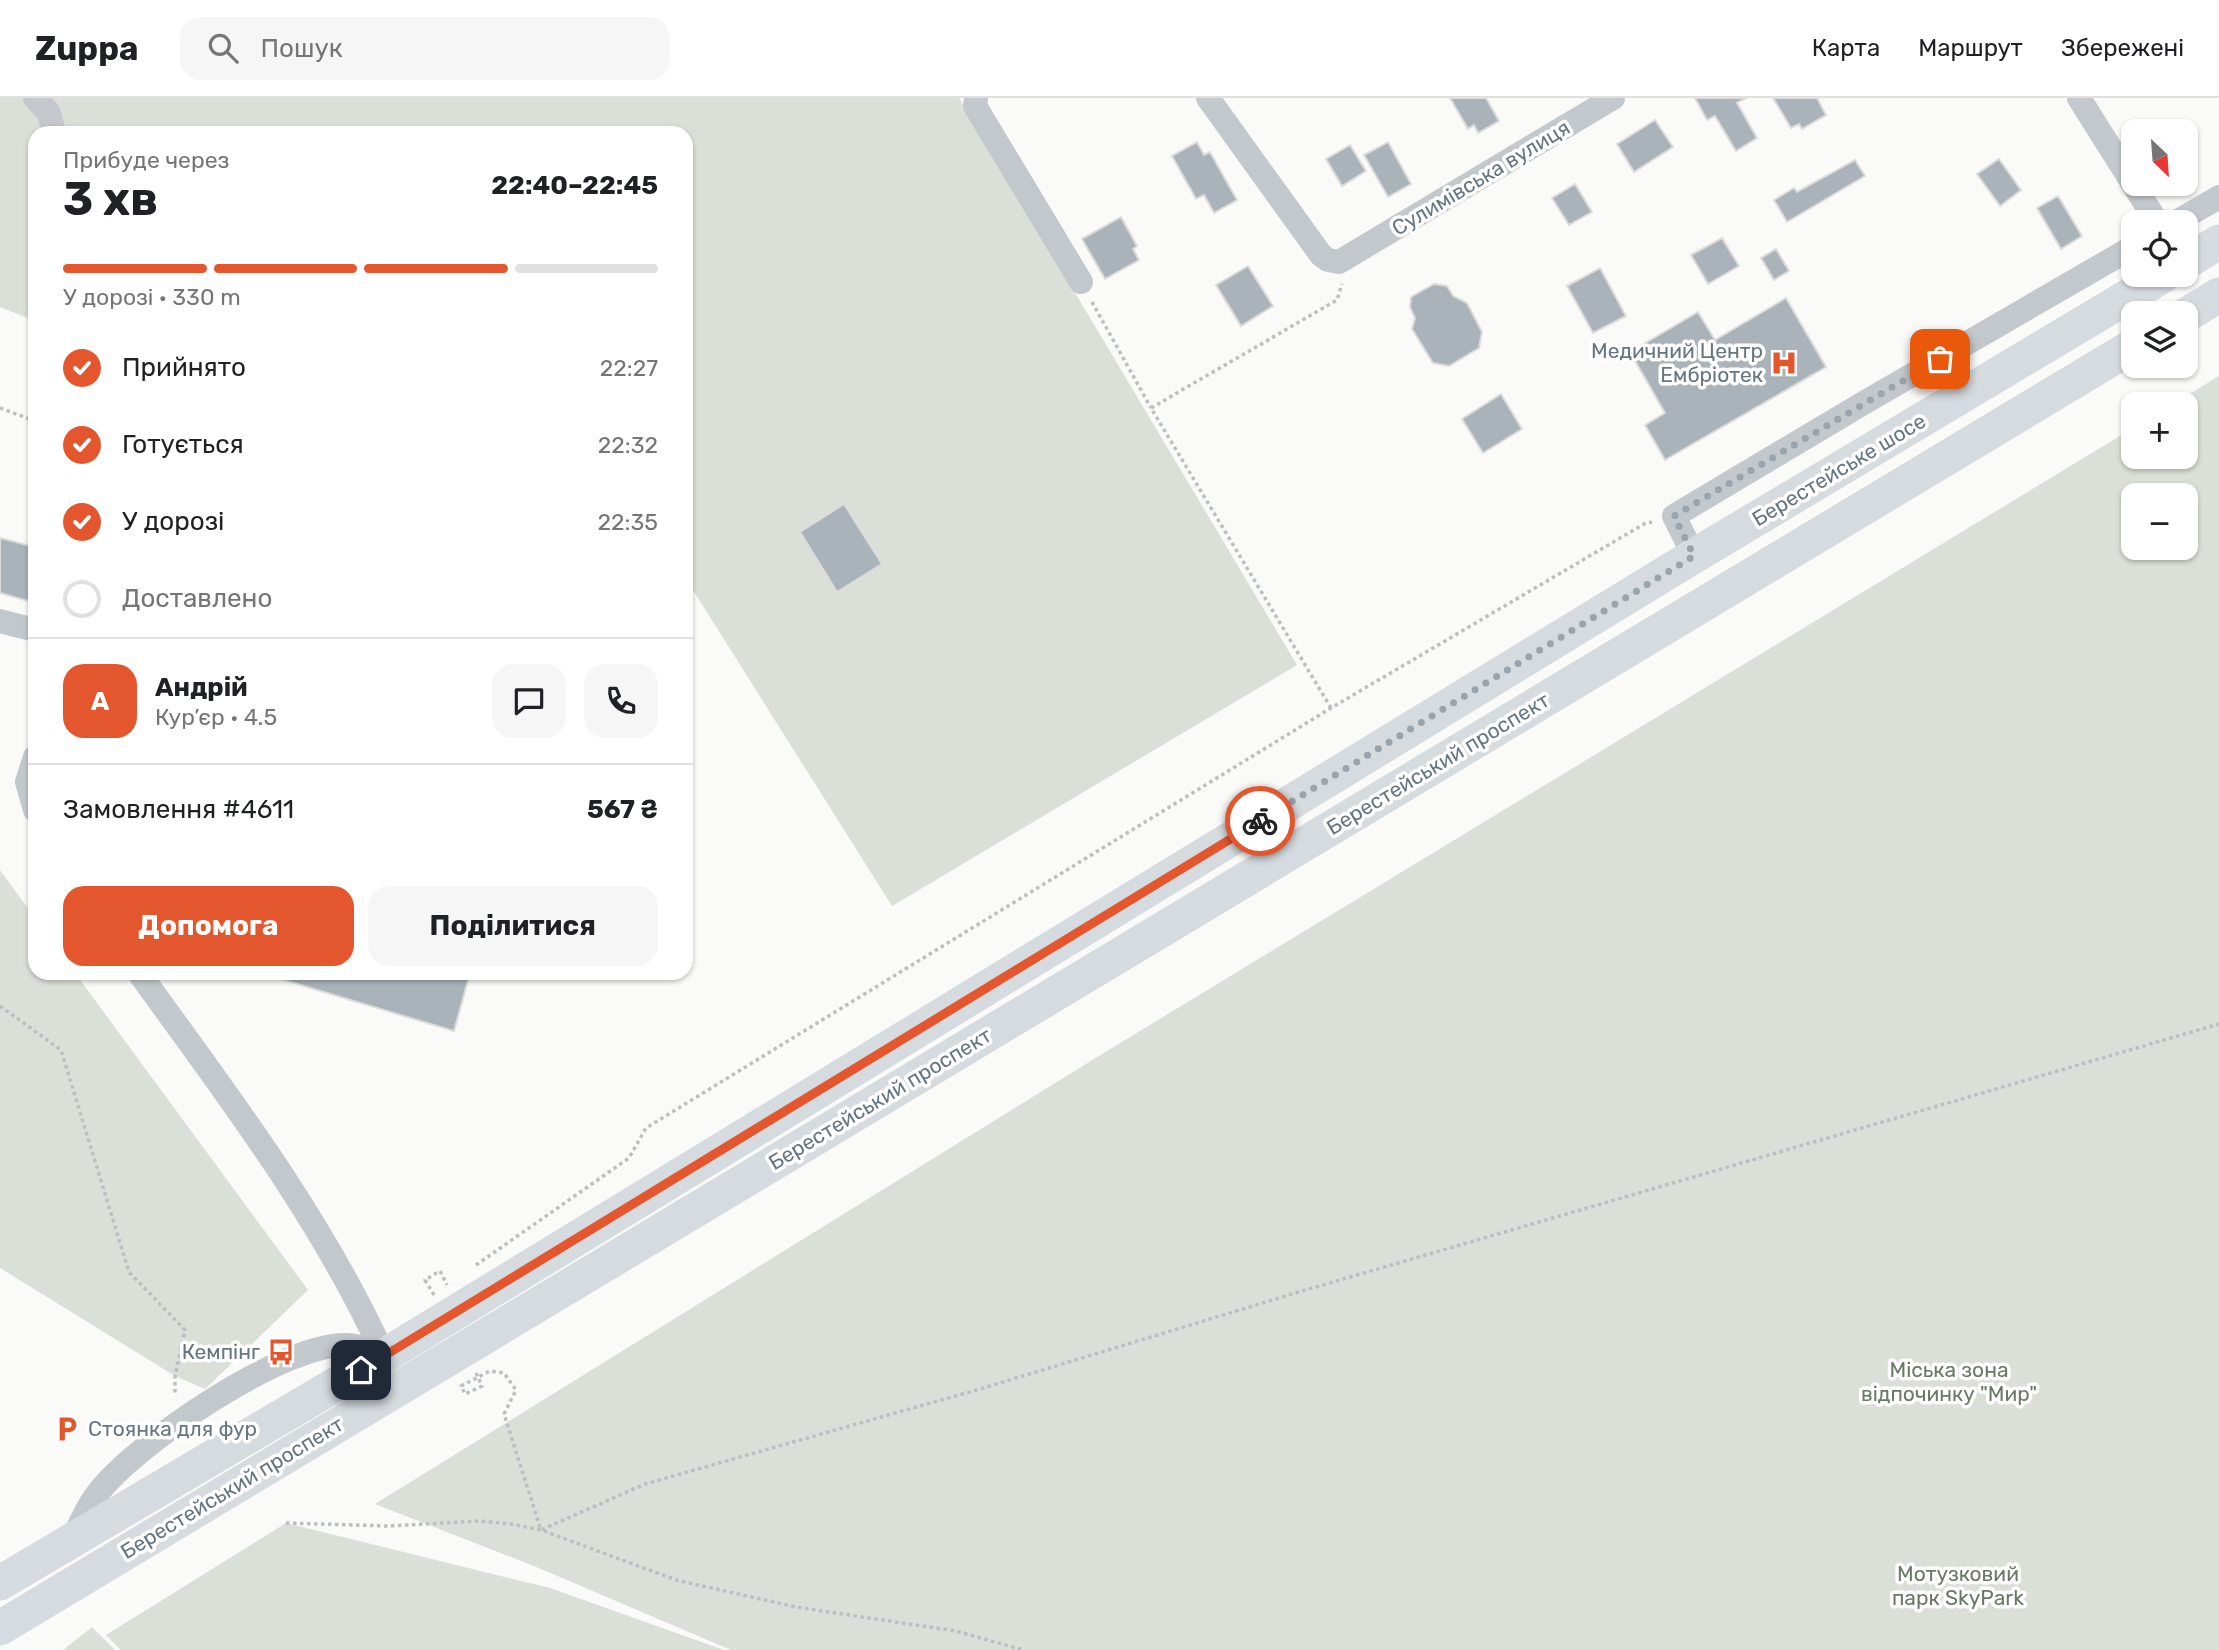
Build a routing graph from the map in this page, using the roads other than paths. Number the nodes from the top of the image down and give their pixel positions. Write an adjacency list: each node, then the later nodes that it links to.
1 (35, 98): 6 (street)
2 (976, 98): 13 (street)
3 (1208, 98): 4 (street, Сулимівська вулиця)
4 (1613, 98)
5 (2079, 98): 8 (street)
6 (52, 126)
7 (2219, 197): 9 (street)
8 (2149, 210)
9 (2197, 210)
10 (2219, 242): 12 (highway)
11 (2121, 254): 18 (street)
12 (2198, 255)
13 (1081, 282)
14 (2144, 287): 18 (highway, Берестейське шосе)
15 (2219, 295): 16 (highway)
16 (2198, 308)
17 (2121, 353): 25 (highway, Берестейський проспект)
18 (1694, 556): 22 (highway, Берестейський проспект)
19 (0, 621): 20 (street)
20 (28, 628)
21 (144, 980): 22 (street)
22 (384, 1356): 23 (highway, Берестейський проспект); 23 (street)
23 (71, 1541): 24 (highway, Берестейський проспект)
24 (0, 1583)
25 (0, 1628)

